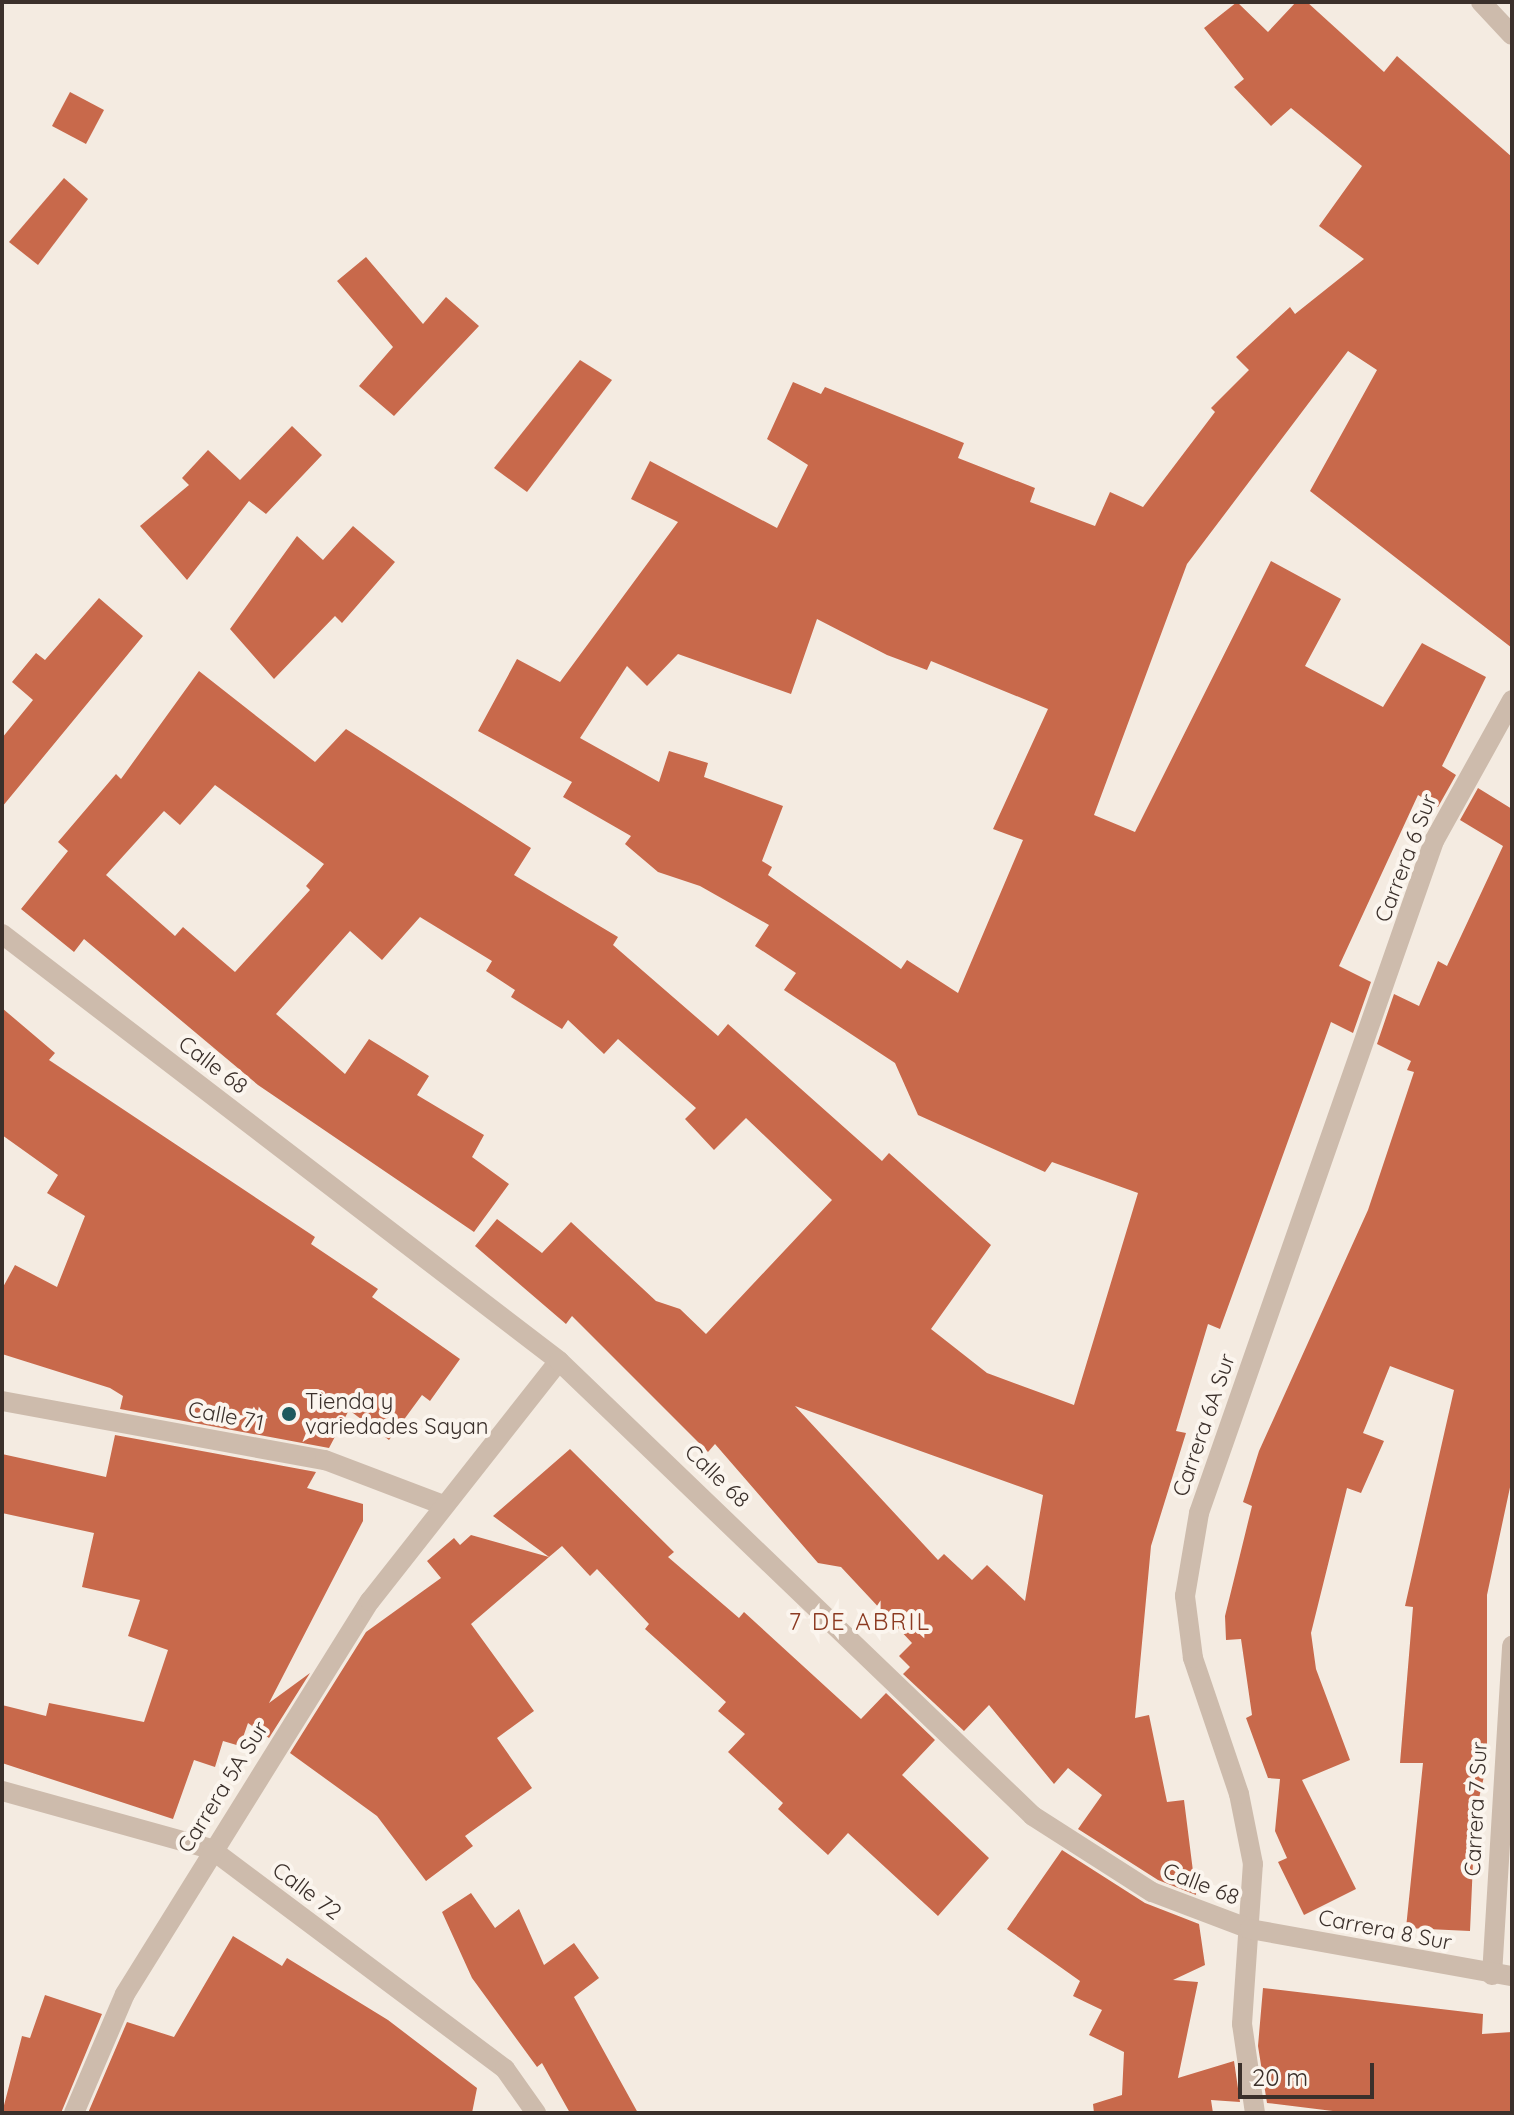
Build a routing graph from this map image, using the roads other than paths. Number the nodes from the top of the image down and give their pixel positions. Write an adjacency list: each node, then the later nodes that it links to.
1 (1481, 2): 2 (street)
2 (1512, 35)
3 (1512, 700): 5 (street, Carrera 6 Sur)
4 (2, 934): 6 (street, Calle 68)
5 (1397, 952): 12 (street, Carrera 6A Sur)
6 (559, 1361): 8 (street); 12 (street, Calle 68)
7 (2, 1401): 8 (street, Calle 71)
8 (441, 1504): 11 (street, Carrera 5A Sur)
9 (1512, 1646): 13 (street, Carrera 7 Sur)
10 (2, 1791): 11 (street, Calle 72)
11 (211, 1849): 14 (street, Carrera 5A Sur); 15 (street, Calle 72)
12 (1250, 1929): 13 (street, Carrera 8 Sur); 16 (street, Calle 68)
13 (1502, 1975)
14 (74, 2113)
15 (536, 2113)
16 (1255, 2113)

